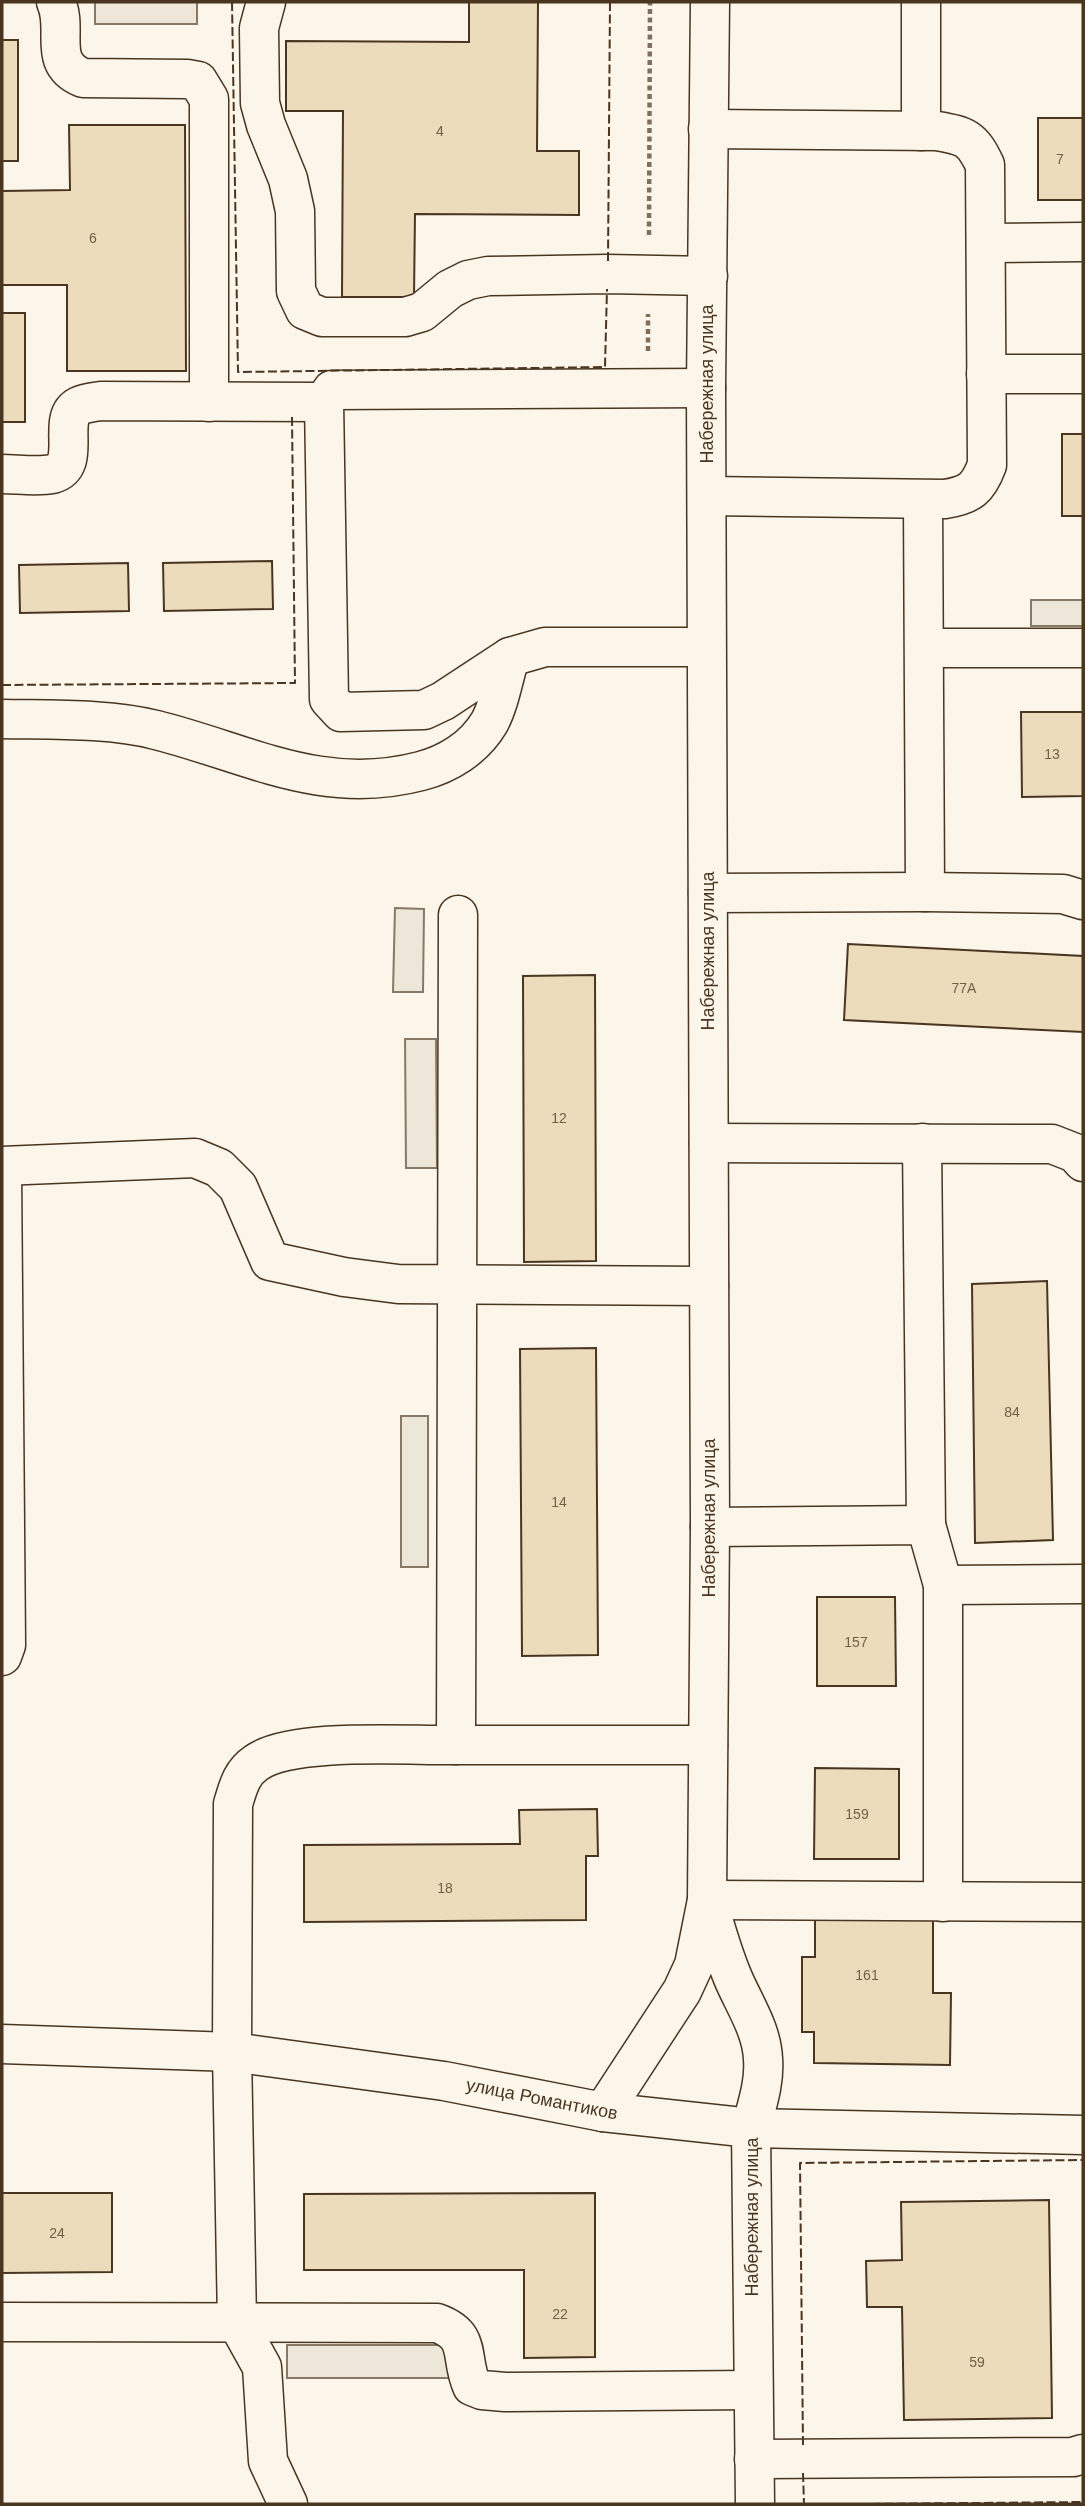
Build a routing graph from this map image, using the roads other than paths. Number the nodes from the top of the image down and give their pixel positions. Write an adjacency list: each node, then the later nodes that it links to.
1 (56, 2): 13 (street)
2 (266, 2): 9 (street)
3 (710, 2): 5 (street, Набережная улица)
4 (921, 2): 6 (street)
5 (708, 129): 6 (street); 9 (street, Набережная улица)
6 (921, 131): 8 (street)
7 (1083, 242): 8 (street)
8 (986, 243): 10 (street)
9 (708, 276): 12 (street, Набережная улица)
10 (986, 374): 11 (street); 17 (street)
11 (1083, 374)
12 (706, 388): 14 (street); 16 (street, Набережная улица)
13 (209, 402): 14 (street); 15 (street)
14 (324, 402): 21 (street)
15 (2, 474)
16 (707, 496): 17 (street); 18 (street, Набережная улица)
17 (923, 500): 19 (street)
18 (706, 647): 21 (street); 24 (street, Набережная улица)
19 (925, 648): 20 (street); 23 (street)
20 (1083, 648)
21 (510, 657): 22 (street)
22 (2, 719)
23 (925, 892): 24 (street); 25 (street)
24 (708, 893): 27 (street, Набережная улица)
25 (1083, 900)
26 (458, 915): 32 (street)
27 (709, 1143): 28 (street); 33 (street, Набережная улица)
28 (922, 1143): 29 (street); 34 (street)
29 (1083, 1162)
30 (2, 1166): 32 (street)
31 (2, 1171): 38 (street)
32 (456, 1286): 33 (street); 39 (street)
33 (709, 1286): 35 (street, Набережная улица)
34 (926, 1525): 35 (street); 37 (street)
35 (710, 1527): 40 (street, Набережная улица)
36 (1083, 1584): 37 (street)
37 (943, 1585): 42 (street)
38 (2, 1656)
39 (456, 1745): 40 (street); 45 (street)
40 (708, 1745): 41 (street, Набережная улица)
41 (707, 1900): 42 (street); 46 (street, Набережная улица); 47 (street, Набережная улица)
42 (943, 1902): 43 (street)
43 (1083, 1902)
44 (2, 2044): 45 (street, улица Романтиков)
45 (232, 2052): 46 (street, улица Романтиков); 50 (street)
46 (603, 2112): 47 (street, улица Романтиков)
47 (751, 2128): 48 (street, улица Романтиков); 51 (street, Набережная улица)
48 (1083, 2135)
49 (2, 2322): 50 (street)
50 (237, 2322): 51 (street); 54 (street)
51 (753, 2390): 53 (street, Набережная улица)
52 (1083, 2454): 53 (street)
53 (754, 2459): 55 (street, Набережная улица)
54 (288, 2504)
55 (755, 2504)

